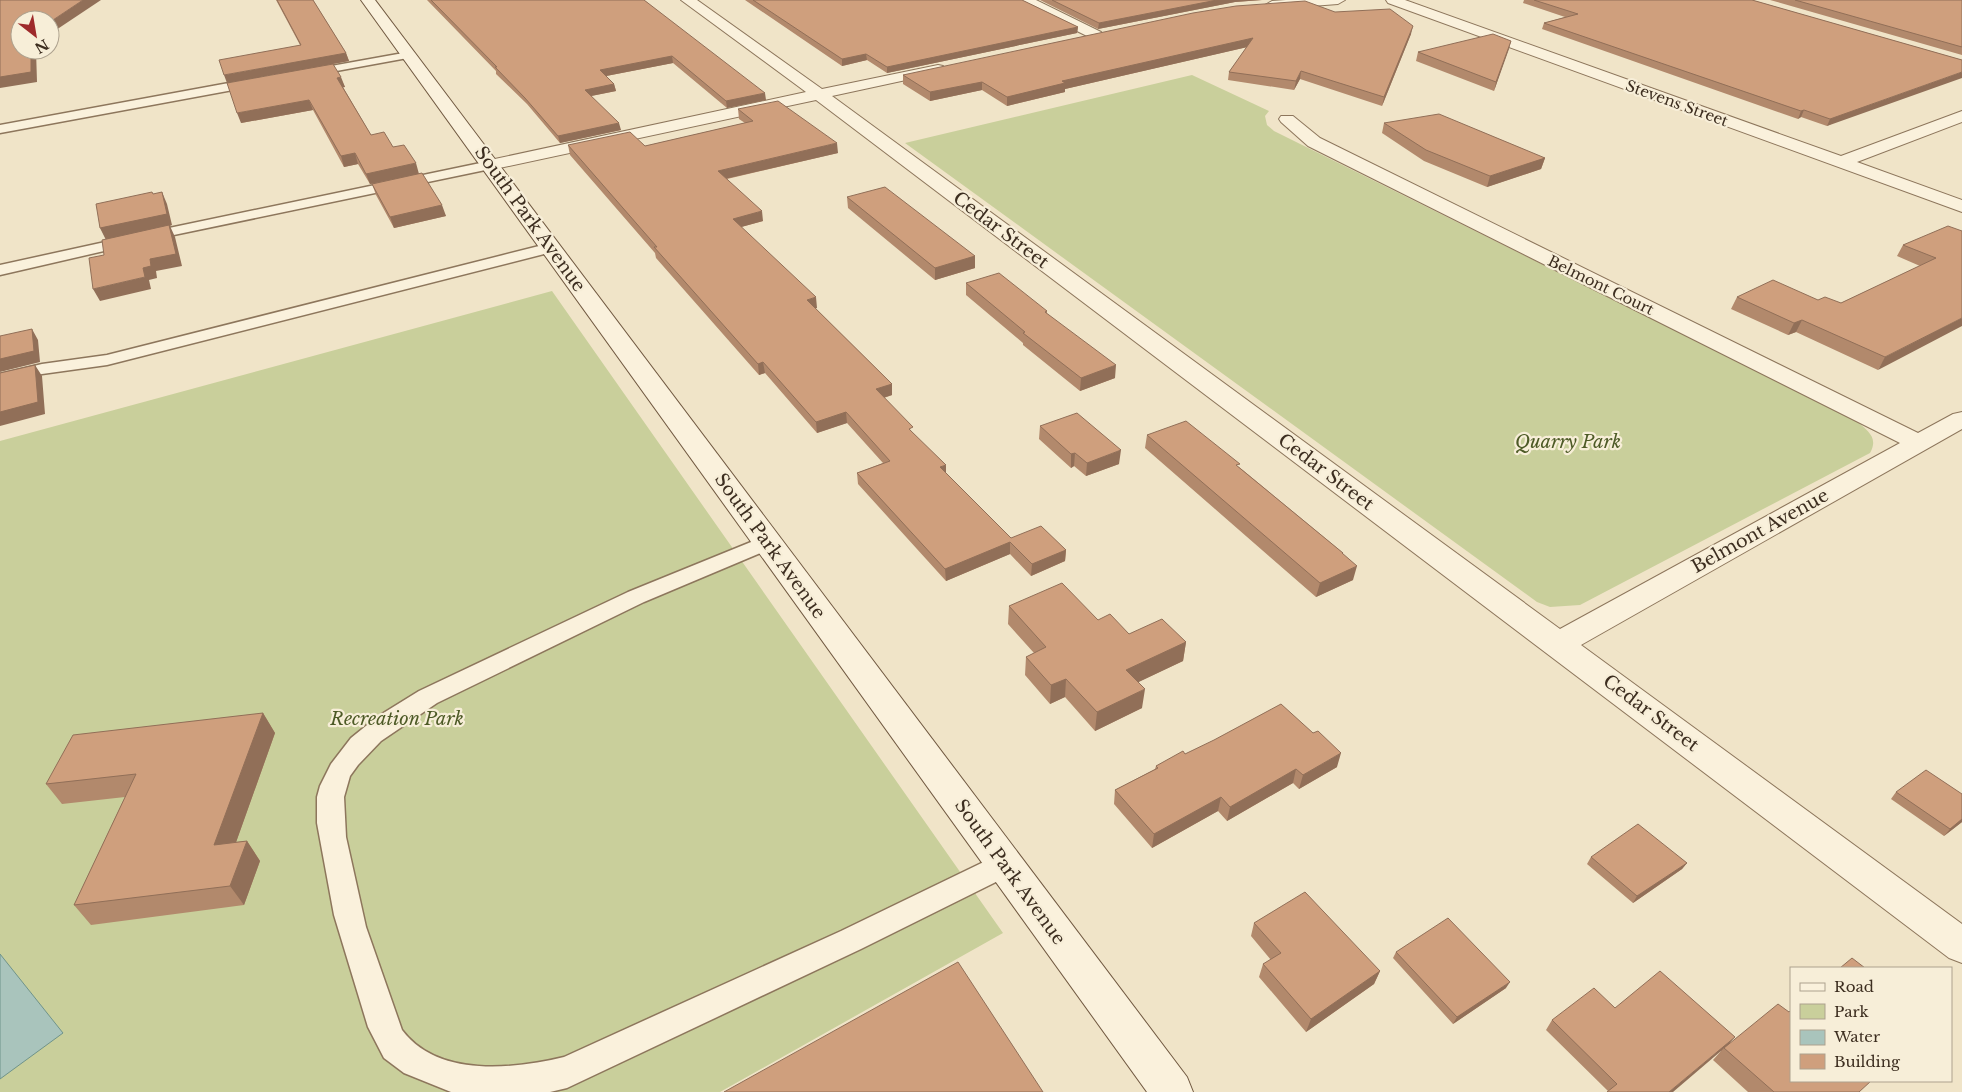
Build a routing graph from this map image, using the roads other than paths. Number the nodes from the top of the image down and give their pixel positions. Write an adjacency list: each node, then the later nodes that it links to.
1 (368, 0): 8 (street, South Park Avenue)
2 (688, 0): 12 (street, Cedar Street)
3 (1026, 0): 7 (street)
4 (1338, 0): 6 (street)
5 (1393, 0): 16 (street, Stevens Street)
6 (1256, 6)
7 (1077, 39)
8 (409, 55): 10 (lane); 17 (street, South Park Avenue)
9 (953, 66): 12 (street)
10 (298, 75)
11 (269, 80): 15 (lane)
12 (819, 95): 17 (street); 25 (street, Cedar Street)
13 (1962, 116): 16 (street)
14 (1287, 119): 23 (street, Belmont Court)
15 (3, 125)
16 (1841, 162): 18 (street, Stevens Street)
17 (490, 165): 19 (street, South Park Avenue); 20 (lane)
18 (1962, 206)
19 (551, 248): 21 (lane); 24 (street, South Park Avenue)
20 (0, 270)
21 (0, 380)
22 (1962, 419): 23 (street, Belmont Avenue)
23 (1919, 443): 25 (street, Belmont Avenue)
24 (768, 542): 26 (street, South Park Avenue); 26 (lane)
25 (1558, 644): 27 (street, Cedar Street)
26 (1004, 865): 28 (street, South Park Avenue)
27 (1962, 946)
28 (1172, 1092)

